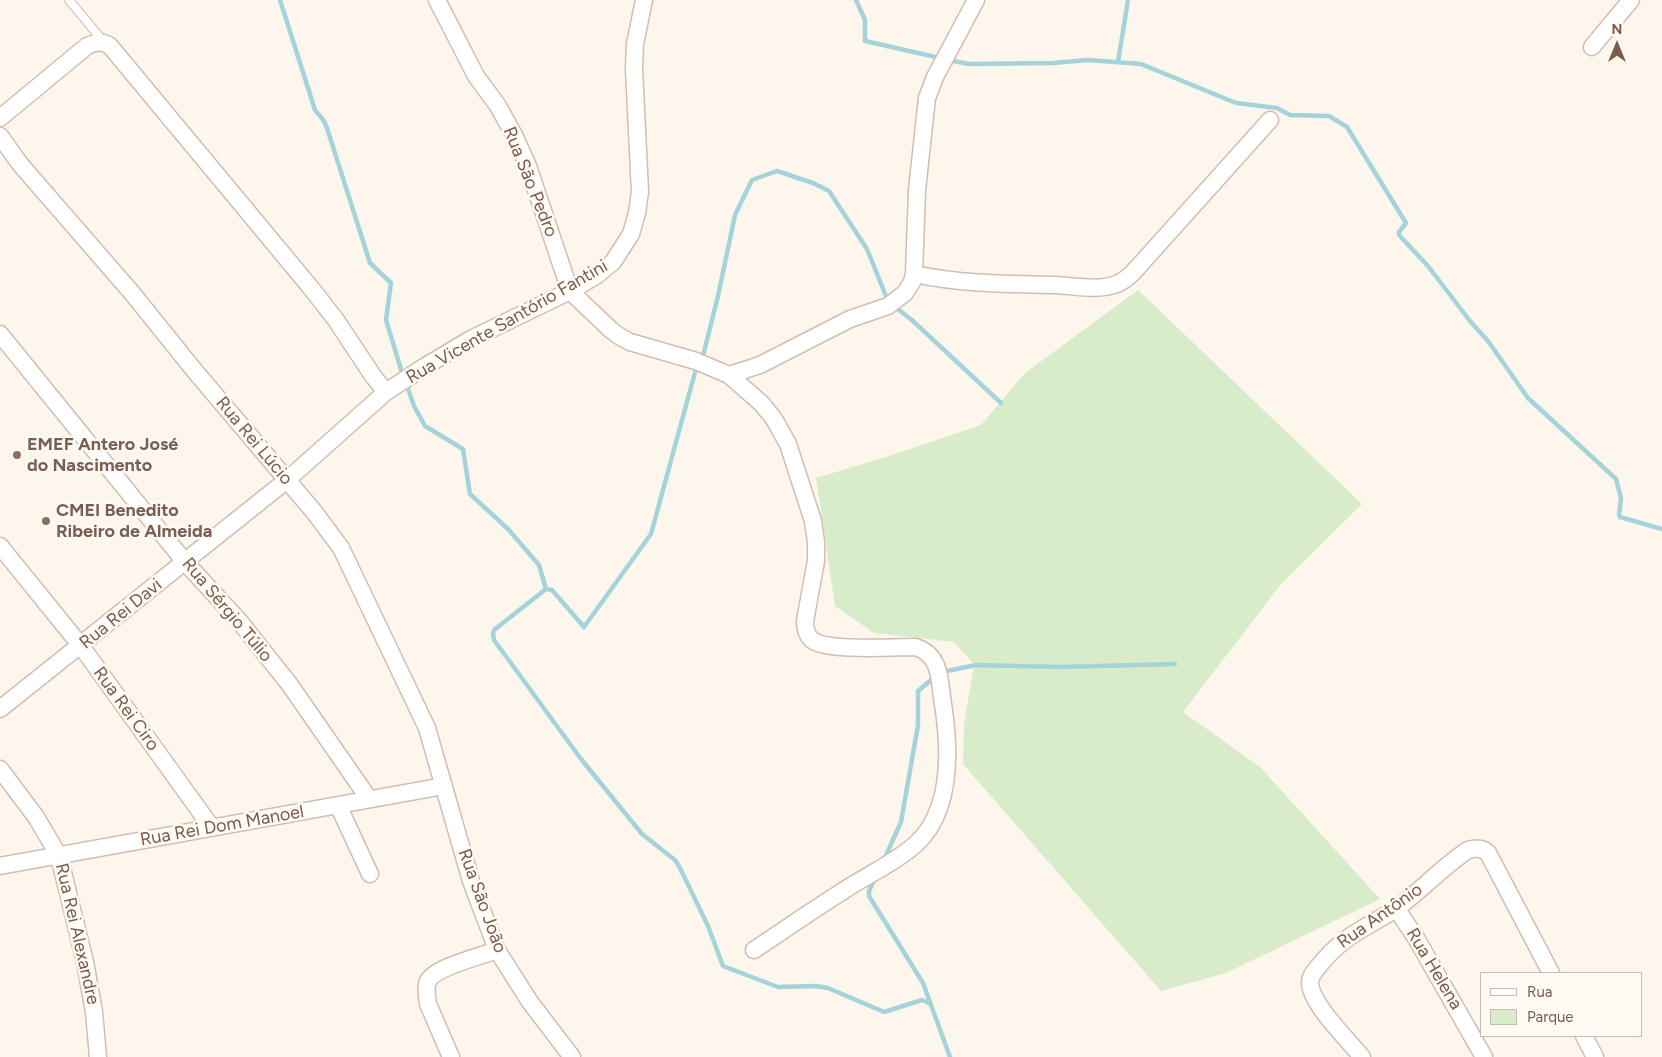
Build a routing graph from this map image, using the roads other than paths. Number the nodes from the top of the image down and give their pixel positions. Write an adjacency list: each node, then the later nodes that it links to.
1 (69, 0): 6 (lane)
2 (437, 0): 12 (street, Rua São Pedro)
3 (644, 0): 12 (street, Rua Vicente Santório Fantini)
4 (976, 0): 11 (street)
5 (1630, 0): 7 (street)
6 (104, 42): 8 (street); 15 (street)
7 (1592, 47)
8 (0, 118)
9 (1270, 120): 11 (street)
10 (0, 136): 16 (street, Rua Rei Lúcio)
11 (914, 274): 14 (street)
12 (570, 291): 14 (street); 15 (street, Rua Vicente Santório Fantini)
13 (0, 334): 18 (street, Rua Sérgio Túlio)
14 (729, 375): 31 (street)
15 (386, 392): 16 (street, Rua Vicente Santório Fantini)
16 (287, 480): 18 (street, Rua Rei Davi); 22 (street, Rua Rei Lúcio)
17 (0, 546): 19 (street, Rua Rei Ciro)
18 (185, 562): 19 (street, Rua Rei Davi); 23 (street, Rua Sérgio Túlio)
19 (81, 646): 20 (street, Rua Rei Davi); 25 (street, Rua Rei Ciro)
20 (0, 709)
21 (0, 769): 26 (street, Rua Rei Alexandre)
22 (444, 786): 23 (street, Rua Rei Dom Manoel); 30 (street, Rua São João)
23 (369, 799): 24 (street, Rua Rei Dom Manoel)
24 (338, 805): 25 (street, Rua Rei Dom Manoel); 28 (street)
25 (212, 828): 26 (street, Rua Rei Dom Manoel)
26 (60, 856): 27 (street, Rua Rei Dom Manoel); 34 (street, Rua Rei Alexandre)
27 (0, 866)
28 (370, 874)
29 (1396, 908): 32 (street, Rua Antônio); 37 (street, Rua Antônio); 38 (street, Rua Helena)
30 (497, 950): 35 (street); 36 (street, Rua São João)
31 (754, 950)
32 (1550, 972)
33 (1585, 1037): 39 (street)
34 (98, 1057)
35 (451, 1057)
36 (572, 1057)
37 (1362, 1057)
38 (1484, 1057)
39 (1595, 1057)

